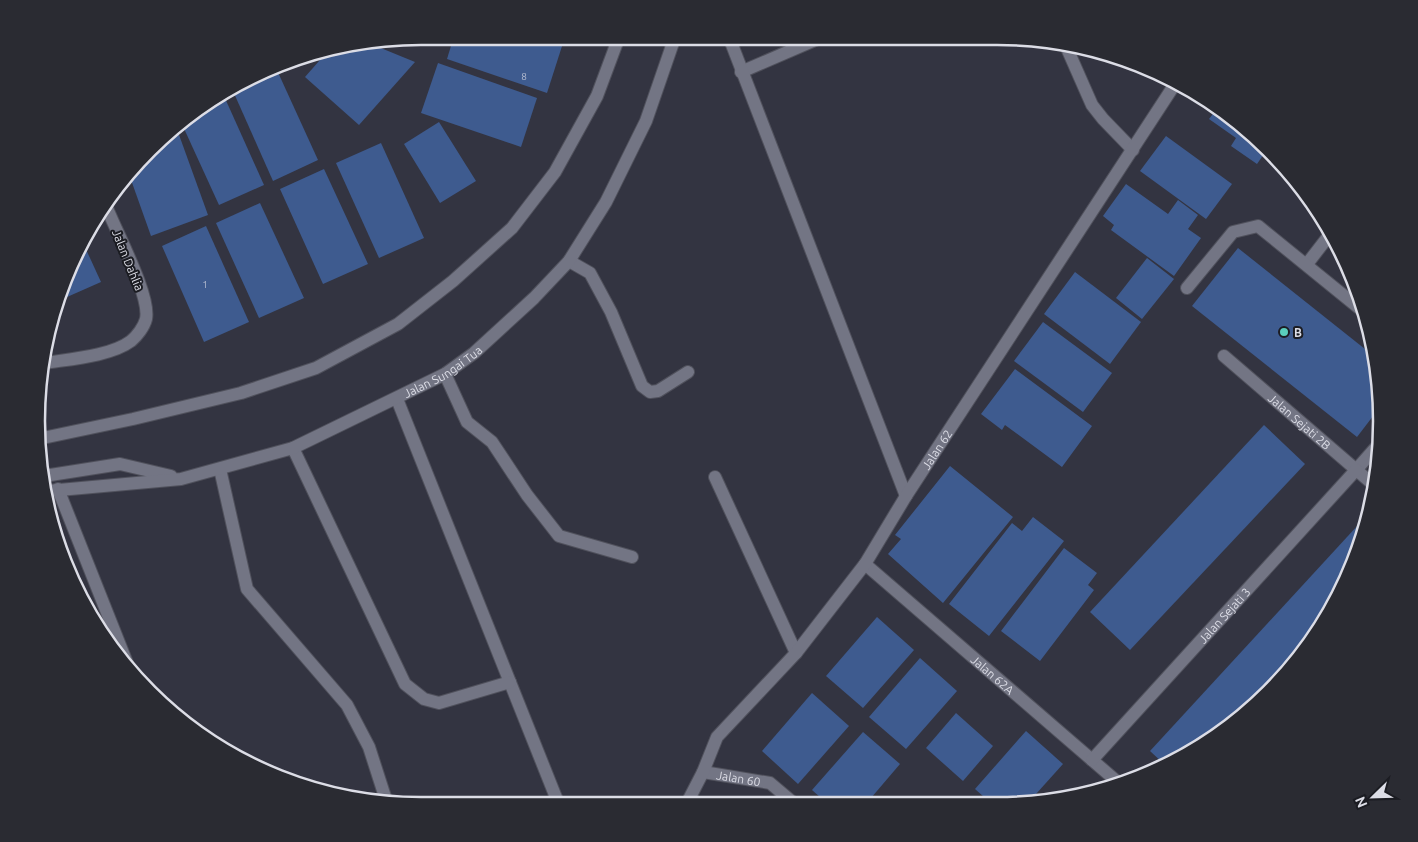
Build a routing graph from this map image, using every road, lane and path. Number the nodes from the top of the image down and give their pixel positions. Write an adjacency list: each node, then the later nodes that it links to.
1 (616, 45): 20 (street)
2 (673, 45): 11 (street, Jalan Sungai Tua)
3 (732, 45): 6 (street)
4 (803, 45): 6 (street)
5 (1069, 52): 8 (street)
6 (741, 72): 30 (street)
7 (1172, 89): 8 (street, Jalan 62)
8 (1134, 150): 30 (street, Jalan 62)
9 (108, 211): 16 (street, Jalan Dahlia)
10 (1326, 239): 12 (street)
11 (569, 261): 17 (street); 18 (street, Jalan Sungai Tua)
12 (1307, 264): 13 (street); 14 (street)
13 (1187, 288)
14 (1354, 304)
15 (1224, 356): 24 (street, Jalan Sejati 2B)
16 (50, 361)
17 (688, 372)
18 (445, 374): 19 (street, Jalan Sungai Tua); 31 (street)
19 (397, 398): 21 (street, Jalan Sungai Tua); 35 (street)
20 (46, 437)
21 (292, 448): 23 (street, Jalan Sungai Tua); 35 (street)
22 (1371, 453): 24 (street, Jalan Sejati 3)
23 (220, 469): 27 (street, Jalan Sungai Tua); 39 (street)
24 (1356, 470): 28 (street, Jalan Sejati 2B); 36 (street, Jalan Sejati 3)
25 (49, 475): 27 (street)
26 (716, 477): 34 (street)
27 (181, 479): 29 (street, Jalan Sungai Tua)
28 (1368, 480)
29 (53, 490): 33 (street)
30 (906, 496): 32 (street, Jalan 62)
31 (632, 557)
32 (865, 564): 34 (street, Jalan 62); 36 (street, Jalan 62A)
33 (119, 644)
34 (796, 653): 37 (street, Jalan 62)
35 (510, 682): 40 (street)
36 (1092, 760): 38 (street, Jalan 62A)
37 (703, 772): 41 (street, Jalan 62); 42 (street, Jalan 60)
38 (1113, 778)
39 (384, 795)
40 (557, 797)
41 (690, 797)
42 (787, 797)

